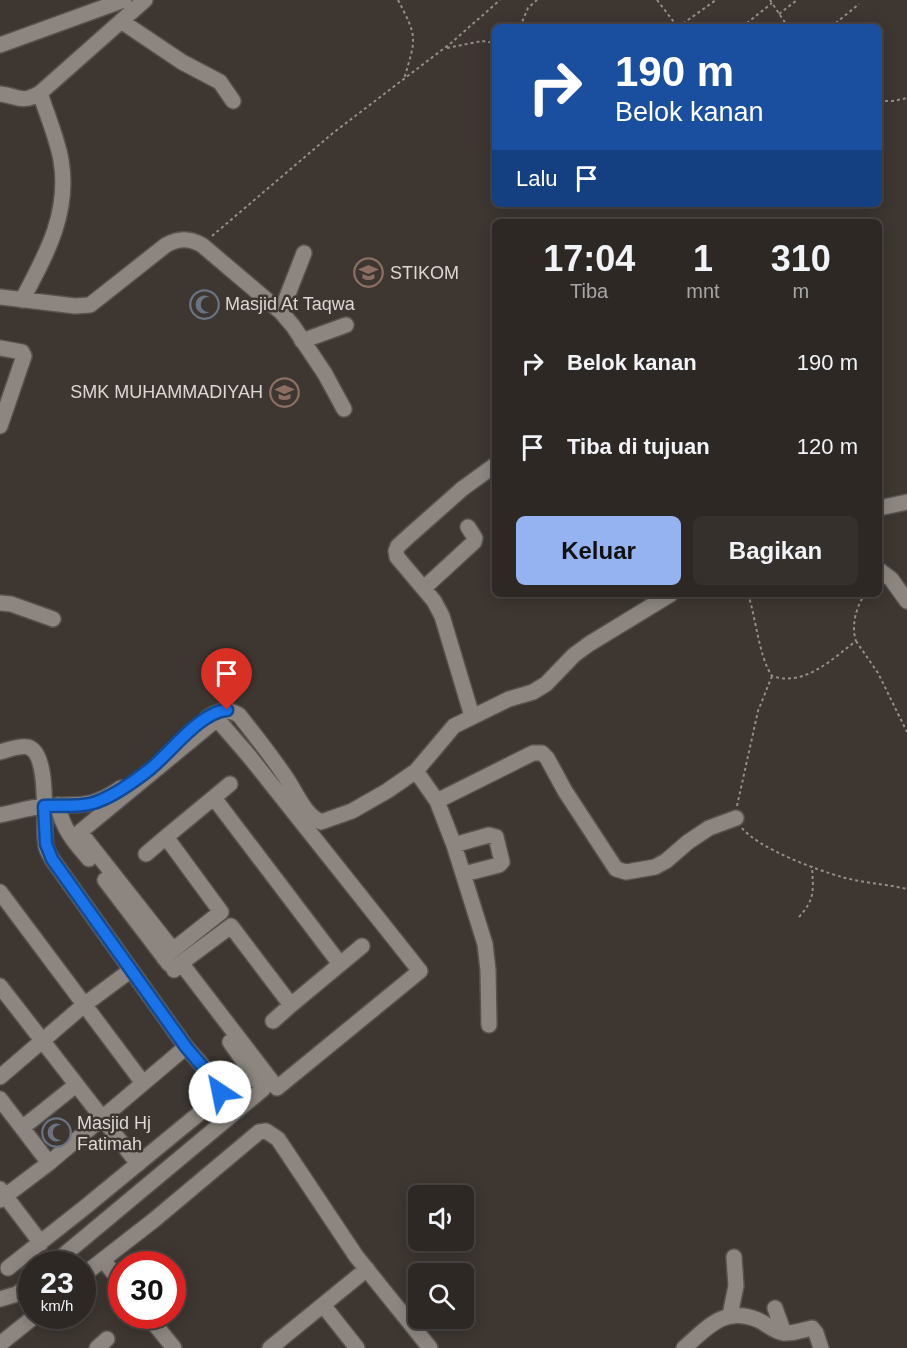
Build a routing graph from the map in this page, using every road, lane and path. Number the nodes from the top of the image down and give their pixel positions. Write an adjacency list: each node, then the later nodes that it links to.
1 (124, 0): 20 (street)
2 (145, 0): 12 (street)
3 (398, 0): 22 (path)
4 (500, 0): 21 (path)
5 (537, 0): 13 (path)
6 (657, 0): 14 (path)
7 (716, 0): 15 (path)
8 (797, 0): 11 (path)
9 (771, 1): 11 (path); 16 (path)
10 (859, 4): 18 (path)
11 (779, 14): 17 (path)
12 (121, 21): 24 (street); 27 (street)
13 (521, 24)
14 (676, 24)
15 (682, 24)
16 (745, 24)
17 (787, 24)
18 (835, 24)
19 (492, 43): 21 (path)
20 (0, 45)
21 (444, 49): 22 (path)
22 (404, 79): 28 (path)
23 (3, 91): 24 (street)
24 (40, 93): 31 (street)
25 (907, 98): 26 (path)
26 (882, 100)
27 (233, 101)
28 (202, 245): 31 (street); 32 (street)
29 (304, 253): 32 (street)
30 (0, 297): 31 (street)
31 (22, 300)
32 (281, 312): 34 (street)
33 (346, 326): 34 (street)
34 (302, 341): 36 (street)
35 (0, 348): 37 (street)
36 (344, 409)
37 (0, 426)
38 (492, 467): 43 (street)
39 (907, 502): 40 (street)
40 (882, 507)
41 (468, 527): 43 (street)
42 (882, 572): 47 (street)
43 (424, 588): 52 (street)
44 (666, 597): 52 (street)
45 (749, 597): 51 (path)
46 (863, 597): 50 (path)
47 (907, 602)
48 (0, 603): 49 (street)
49 (54, 619)
50 (856, 641): 51 (path); 53 (path)
51 (772, 676): 61 (path)
52 (472, 716): 55 (street)
53 (907, 732)
54 (0, 752): 59 (street)
55 (416, 771): 58 (street); 59 (street)
56 (231, 784): 57 (street)
57 (214, 798): 62 (street); 74 (street)
58 (437, 801): 61 (street); 63 (street)
59 (51, 806): 60 (street); 73 (street); 75 (street)
60 (0, 815)
61 (735, 818): 65 (path)
62 (166, 837): 64 (street); 69 (street)
63 (454, 845): 66 (street); 66 (street)
64 (146, 854)
65 (812, 866): 67 (path); 70 (path)
66 (464, 874): 80 (street)
67 (907, 889)
68 (0, 894): 77 (street)
69 (221, 912): 71 (street); 73 (street)
70 (799, 917)
71 (231, 926): 73 (street); 78 (street)
72 (362, 946): 74 (street)
73 (177, 957): 73 (street); 93 (street)
74 (340, 964): 78 (street)
75 (131, 970): 77 (street); 82 (street)
76 (3, 996): 81 (street)
77 (84, 1005): 81 (street); 84 (street)
78 (291, 1005): 79 (street)
79 (273, 1021)
80 (489, 1025)
81 (42, 1040): 83 (street); 85 (street)
82 (186, 1047): 84 (street); 90 (street)
83 (0, 1077)
84 (143, 1083): 87 (street)
85 (76, 1085): 87 (street); 88 (street)
86 (0, 1099): 88 (street)
87 (102, 1119): 89 (street); 90 (street)
88 (22, 1128): 89 (street)
89 (49, 1163): 91 (street)
90 (138, 1164): 92 (street)
91 (2, 1195): 92 (street)
92 (41, 1243): 98 (street)
93 (69, 1251)
94 (734, 1257): 104 (street)
95 (103, 1260): 96 (street); 97 (street); 99 (street)
96 (96, 1265)
97 (108, 1266)
98 (8, 1268)
99 (368, 1269): 102 (street); 112 (street)
100 (18, 1293): 101 (street)
101 (0, 1299)
102 (323, 1305): 110 (street); 111 (street)
103 (775, 1308): 107 (street)
104 (730, 1315): 107 (street); 113 (street)
105 (19, 1329): 108 (street)
106 (159, 1329): 109 (street)
107 (783, 1334): 114 (street)
108 (0, 1344)
109 (174, 1348)
110 (270, 1348)
111 (356, 1348)
112 (430, 1348)
113 (684, 1348)
114 (821, 1348)

